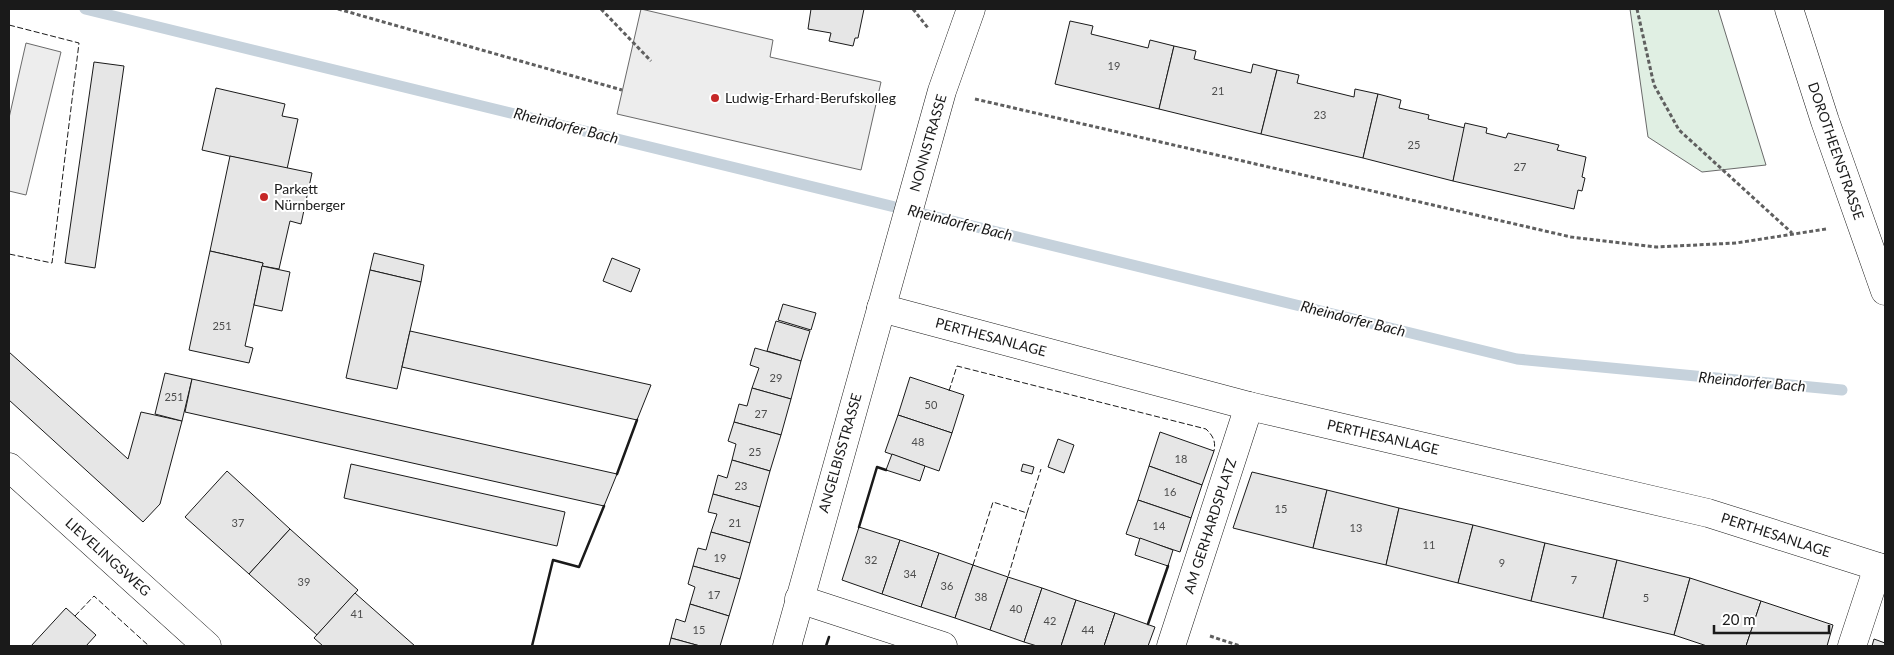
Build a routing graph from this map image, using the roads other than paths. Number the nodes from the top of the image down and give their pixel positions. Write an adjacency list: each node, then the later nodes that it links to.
1 (971, 9): 4 (street, NONNSTRASSE)
2 (1789, 9): 3 (street, DOROTHEENSTRASSE)
3 (1885, 292)
4 (881, 308): 5 (street, PERTHESANLAGE); 8 (street, ANGELBISSTRASSE)
5 (1248, 406): 7 (street, PERTHESANLAGE); 12 (street, AM GERHARDSPLATZ)
6 (9, 467): 9 (street, LIEVELINGSWEG)
7 (1882, 568): 13 (street)
8 (799, 599): 10 (street, ANGELBISSTRASSE); 11 (street)
9 (207, 646)
10 (787, 646)
11 (943, 646)
12 (1171, 646)
13 (1852, 646)

